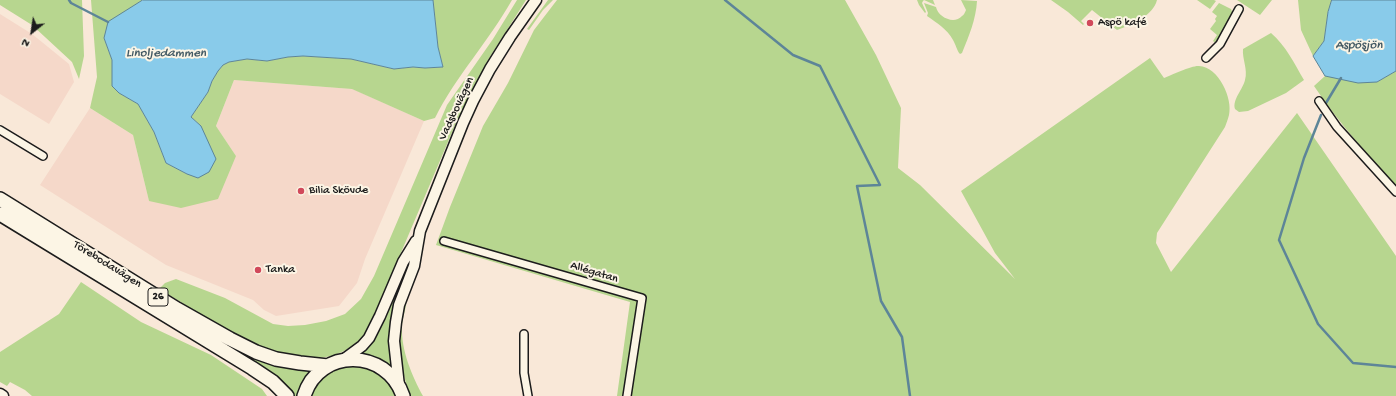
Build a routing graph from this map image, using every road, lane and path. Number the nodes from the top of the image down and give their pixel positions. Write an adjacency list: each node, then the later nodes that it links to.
1 (536, 0): 10 (main road, Vadsbovägen)
2 (1239, 9): 3 (street)
3 (1206, 58)
4 (1319, 101): 7 (street)
5 (0, 130): 6 (street)
6 (43, 156)
7 (1396, 192)
8 (0, 199): 14 (highway, Törebodavägen / 26)
9 (0, 214): 18 (highway, Törebodavägen / 26)
10 (418, 238): 13 (main road, Vadsbovägen); 15 (main road, Vadsbovägen)
11 (444, 241): 21 (street, Allégatan)
12 (524, 334): 20 (street)
13 (343, 360): 14 (highway, 26); 15 (highway, 26)
14 (328, 366): 19 (highway, 26)
15 (401, 391)
16 (0, 394): 17 (main road)
17 (3, 396)
18 (287, 396)
19 (304, 396)
20 (528, 396)
21 (626, 396)

